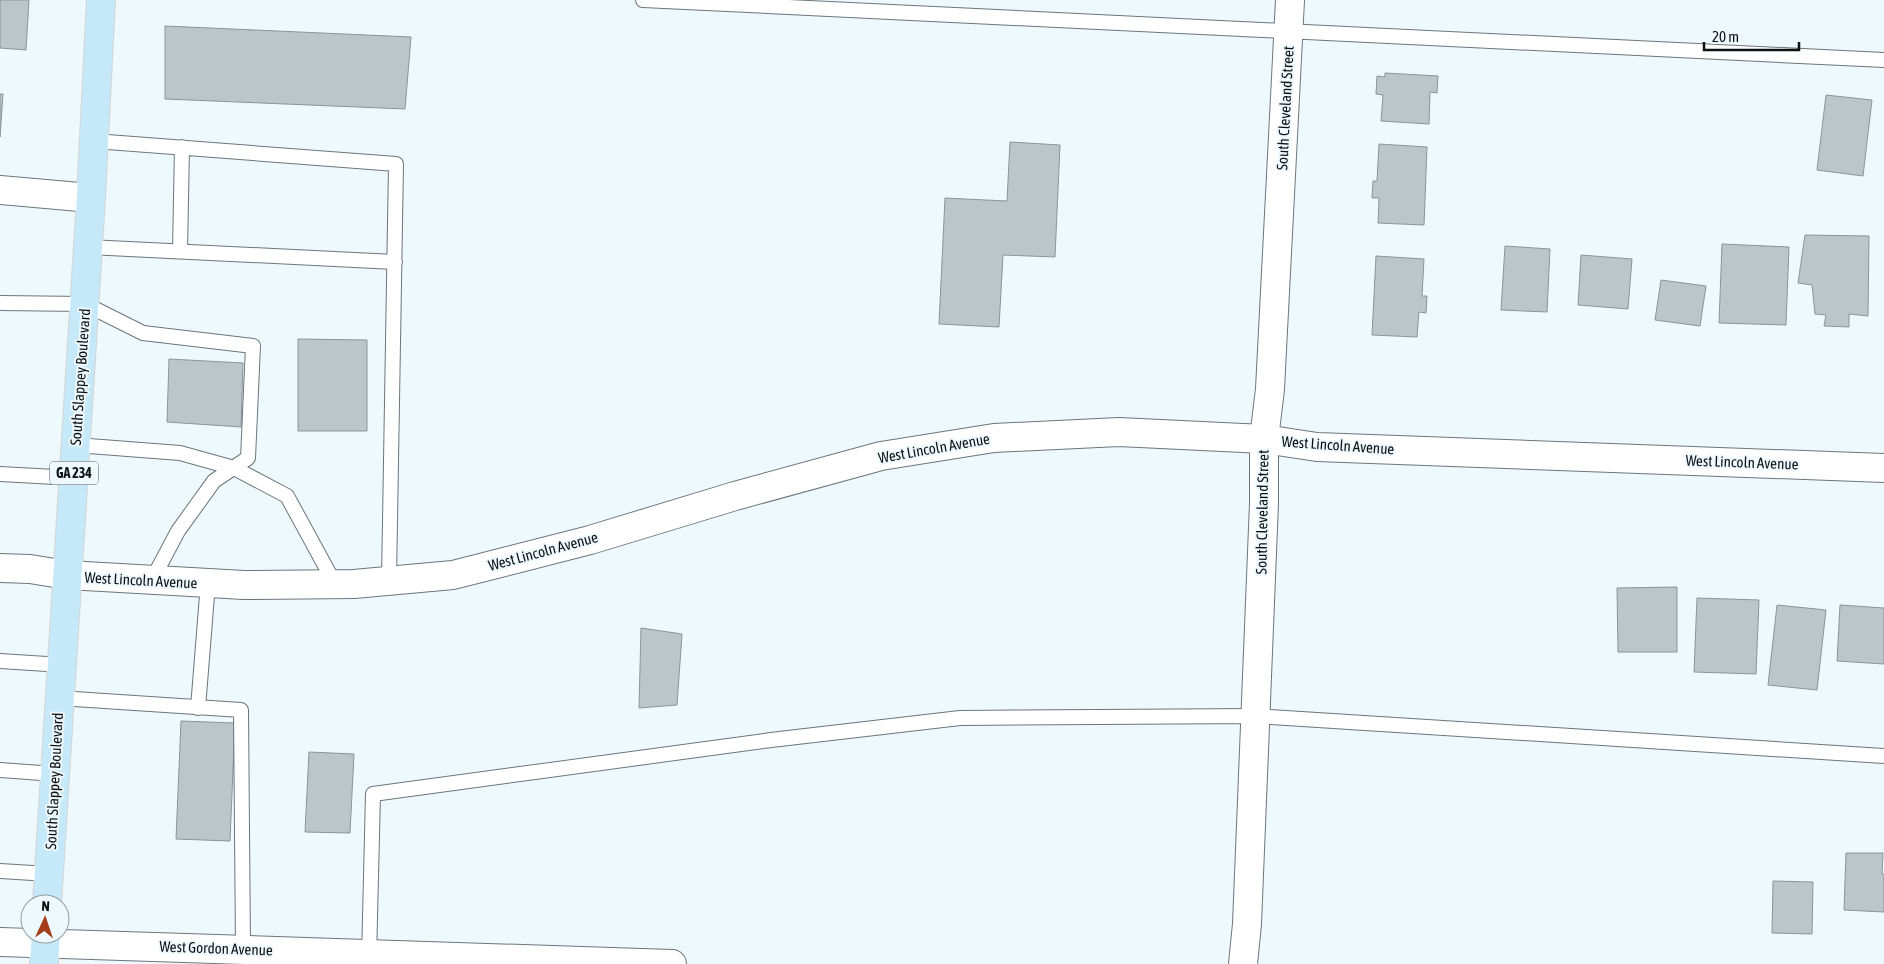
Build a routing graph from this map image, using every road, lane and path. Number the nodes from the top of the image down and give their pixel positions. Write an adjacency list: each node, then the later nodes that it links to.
1 (101, 0): 6 (main road, South Slappey Boulevard / GA 234)
2 (643, 0): 4 (lane)
3 (1290, 0): 4 (street, South Cleveland Street)
4 (1289, 31): 5 (lane); 15 (street, South Cleveland Street)
5 (1884, 60)
6 (94, 141): 7 (lane); 9 (main road, South Slappey Boulevard / GA 234)
7 (182, 147): 11 (lane); 12 (lane)
8 (0, 190): 9 (street)
9 (91, 198): 10 (main road, South Slappey Boulevard / GA 234)
10 (88, 247): 11 (lane); 14 (main road, South Slappey Boulevard / GA 234)
11 (180, 252): 12 (lane)
12 (395, 262): 24 (lane)
13 (0, 302): 14 (lane)
14 (85, 304): 16 (main road, South Slappey Boulevard / GA 234); 17 (lane)
15 (1264, 439): 18 (street, West Lincoln Avenue); 24 (street, West Lincoln Avenue); 31 (street, South Cleveland Street)
16 (76, 445): 17 (lane); 20 (main road, South Slappey Boulevard / GA 234)
17 (234, 468): 23 (lane); 26 (lane)
18 (1884, 468)
19 (0, 474): 20 (lane)
20 (74, 478): 22 (main road, South Slappey Boulevard / GA 234)
21 (0, 568): 22 (street, West Lincoln Avenue)
22 (67, 576): 23 (street, West Lincoln Avenue); 28 (main road, South Slappey Boulevard / GA 234)
23 (152, 580): 25 (street, West Lincoln Avenue)
24 (389, 580): 26 (street, West Lincoln Avenue)
25 (208, 583): 26 (street, West Lincoln Avenue); 30 (lane)
26 (335, 584)
27 (0, 661): 28 (lane)
28 (62, 665): 29 (main road, South Slappey Boulevard / GA 234)
29 (59, 698): 30 (lane); 34 (main road, South Slappey Boulevard / GA 234)
30 (198, 708): 40 (lane)
31 (1255, 716): 32 (lane); 41 (lane); 43 (street, South Cleveland Street)
32 (1884, 756)
33 (0, 770): 34 (lane)
34 (55, 774): 36 (main road, South Slappey Boulevard / GA 234)
35 (0, 871): 36 (lane)
36 (49, 874): 37 (main road, South Slappey Boulevard / GA 234)
37 (48, 894)
38 (0, 942): 39 (street, West Gordon Avenue)
39 (45, 947): 40 (street, West Gordon Avenue)
40 (244, 949): 41 (street, West Gordon Avenue)
41 (369, 959): 42 (street, West Gordon Avenue)
42 (672, 964)
43 (1243, 964)

